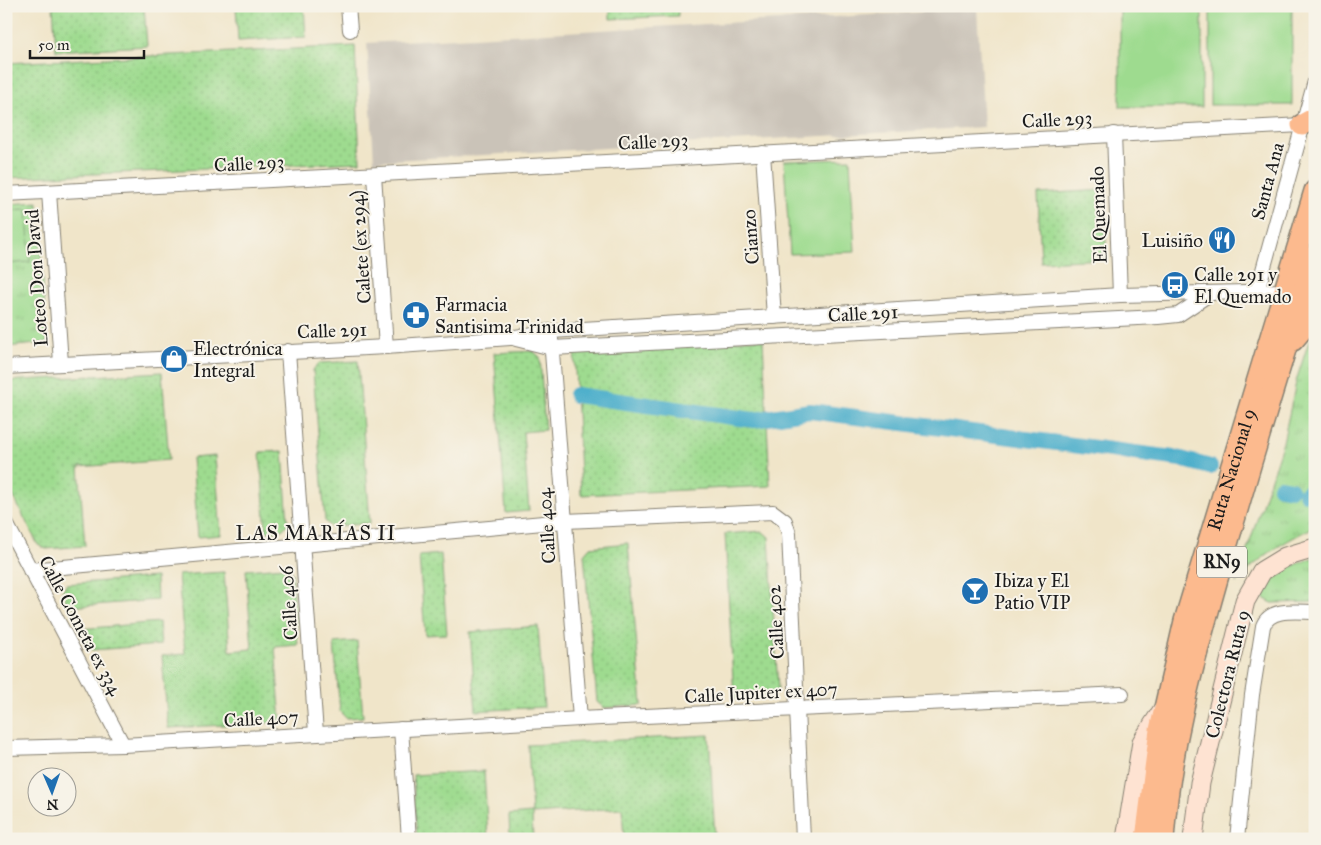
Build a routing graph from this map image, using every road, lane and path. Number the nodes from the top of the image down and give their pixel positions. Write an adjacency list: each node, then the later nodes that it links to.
1 (348, 6): 2 (street)
2 (350, 30)
3 (1315, 81): 4 (street, Santa Ana)
4 (1308, 122): 5 (street, Calle 293); 13 (street, Santa Ana)
5 (1114, 134): 6 (street, Calle 293); 15 (street, El Quemado)
6 (763, 153): 7 (street, Calle 293); 17 (street, Cianzo)
7 (374, 175): 9 (street, Calle 293); 20 (street, Calete (ex 294))
8 (1315, 191): 12 (main road, Ruta Nacional 9 / RN9)
9 (49, 192): 10 (street, Calle 293); 24 (street, Loteo Don David)
10 (6, 194)
11 (1315, 256): 12 (main road, Ruta Nacional 9 / RN9)
12 (1301, 291): 13 (street, Calle 291); 22 (main road, Ruta Nacional 9 / RN9); 33 (main road, Ruta Nacional 9 / RN9)
13 (1257, 292): 14 (street, Calle 291)
14 (1212, 293): 15 (street, Calle 291); 21 (street, Calle 291)
15 (1120, 295): 17 (street, Calle 291)
16 (1315, 314): 22 (main road)
17 (774, 317): 18 (street, Calle 291)
18 (551, 331): 19 (street, Calle 291); 21 (street, Calle 404)
19 (510, 338): 20 (street, Calle 291); 21 (street, Calle 291)
20 (386, 347): 23 (street, Calle 291)
21 (552, 348): 26 (street, Calle 404)
22 (1285, 350): 44 (main road, Ruta Nacional 9 / RN9)
23 (288, 351): 24 (street, Calle 291); 28 (street, Calle 406)
24 (61, 363): 25 (street, Calle 291)
25 (6, 367)
26 (565, 521): 28 (street); 34 (street, Calle 402); 35 (street, Calle 404)
27 (6, 523): 30 (street, Calle Cometa ex 334)
28 (302, 545): 30 (street); 37 (street, Calle 406)
29 (1315, 548): 45 (street, Colectora Ruta 9)
30 (30, 570): 38 (street, Calle Cometa ex 334)
31 (1315, 612): 46 (street)
32 (1122, 694): 34 (street, Calle Jupiter ex 407)
33 (1164, 707): 42 (street); 43 (main road, Ruta Nacional 9 / RN9)
34 (799, 709): 35 (street, Calle Jupiter ex 407); 41 (street, Calle 402)
35 (580, 719): 36 (street, Calle Jupiter ex 407)
36 (401, 729): 37 (street, Calle 407); 40 (street)
37 (316, 733): 38 (street, Calle 407)
38 (123, 745): 39 (street)
39 (6, 748)
40 (409, 839)
41 (804, 839)
42 (1126, 839)
43 (1146, 839)
44 (1163, 839)
45 (1193, 839)
46 (1237, 839)

